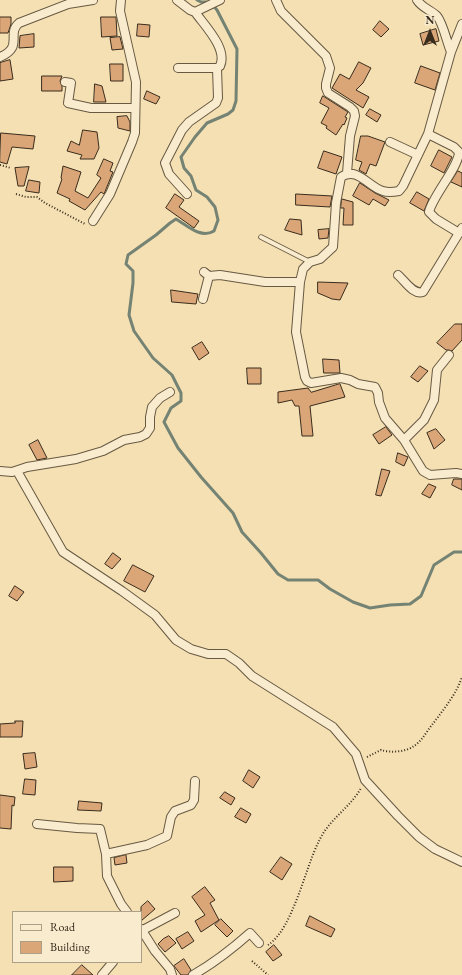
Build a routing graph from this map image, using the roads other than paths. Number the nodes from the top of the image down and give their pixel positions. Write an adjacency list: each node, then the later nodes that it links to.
1 (93, 0): 10 (street)
2 (122, 0): 14 (street)
3 (177, 0): 7 (street)
4 (220, 0): 7 (street)
5 (276, 0): 18 (street)
6 (417, 0): 9 (street)
7 (195, 12): 12 (street)
8 (462, 24): 9 (street)
9 (451, 52): 15 (street)
10 (0, 57)
11 (178, 68): 12 (street)
12 (217, 68): 19 (street)
13 (65, 82): 14 (street)
14 (135, 108): 20 (street)
15 (428, 134): 17 (street); 21 (street)
16 (390, 142): 17 (street)
17 (418, 155): 18 (street)
18 (347, 173): 23 (street)
19 (187, 194)
20 (93, 221)
21 (461, 231): 24 (street)
22 (261, 237): 23 (lane)
23 (310, 262): 25 (street)
24 (398, 275)
25 (300, 282): 26 (street); 29 (street)
26 (203, 299)
27 (448, 355): 29 (street)
28 (170, 392): 31 (street)
29 (404, 440): 32 (street)
30 (0, 471): 31 (street)
31 (17, 471): 36 (street)
32 (462, 474)
33 (195, 781): 35 (street)
34 (37, 824): 35 (street)
35 (106, 854): 37 (street)
36 (462, 862)
37 (127, 911)
38 (175, 913): 39 (street)
39 (142, 930)
40 (142, 932): 44 (street)
41 (259, 942): 45 (street)
42 (112, 963): 43 (street)
43 (102, 975)
44 (172, 975)
45 (193, 975)

